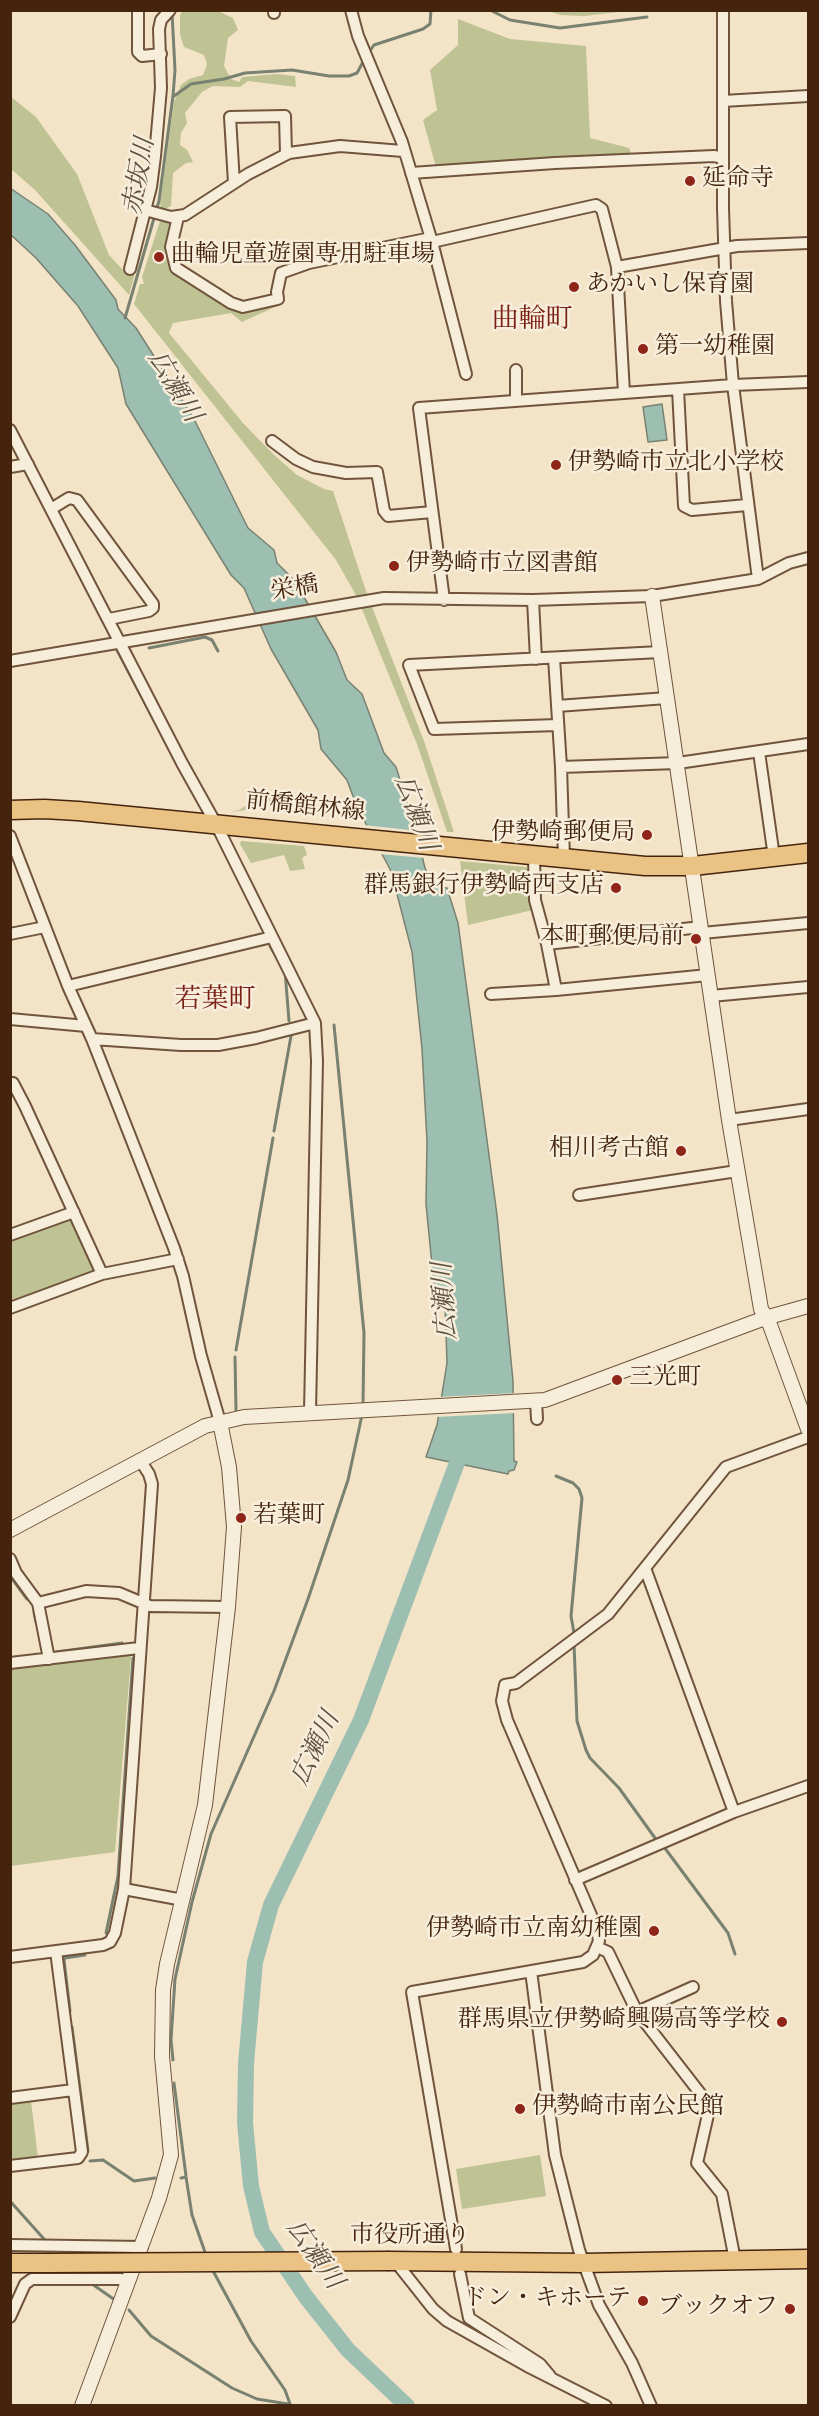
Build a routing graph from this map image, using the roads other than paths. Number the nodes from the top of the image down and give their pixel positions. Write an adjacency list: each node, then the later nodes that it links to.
1 (138, 10): 5 (street)
2 (351, 10): 8 (street)
3 (723, 10): 7 (street)
4 (169, 12): 5 (street)
5 (161, 54): 13 (street)
6 (808, 96): 7 (street)
7 (723, 101): 10 (street)
8 (403, 152): 9 (street); 11 (street)
9 (286, 154): 12 (street); 12 (street)
10 (723, 158): 11 (street); 17 (street)
11 (411, 173): 15 (street)
12 (234, 183): 14 (street)
13 (145, 210): 14 (street); 19 (street)
14 (178, 217): 15 (street)
15 (431, 240): 18 (street); 21 (street)
16 (808, 243): 17 (street)
17 (725, 249): 18 (street); 23 (street)
18 (616, 267): 25 (street)
19 (130, 269)
20 (516, 370): 26 (street)
21 (466, 374)
22 (808, 382): 23 (street)
23 (733, 385): 24 (street); 31 (street)
24 (678, 389): 25 (street); 31 (street)
25 (624, 393): 26 (street)
26 (516, 401): 33 (street)
27 (10, 430): 29 (street)
28 (272, 441): 33 (street)
29 (28, 464): 30 (street); 32 (street)
30 (10, 467)
31 (747, 505): 35 (street)
32 (51, 509): 39 (street); 39 (street)
33 (432, 512): 37 (street)
34 (808, 558): 35 (street, 栄橋)
35 (758, 579): 36 (street, 栄橋)
36 (652, 596): 38 (street, 栄橋); 41 (street)
37 (444, 600): 38 (street, 栄橋); 40 (street, 栄橋)
38 (533, 600): 43 (street)
39 (109, 620): 40 (street)
40 (120, 642): 44 (street, 栄橋); 53 (street)
41 (660, 652): 42 (street); 45 (street)
42 (554, 658): 43 (street); 46 (street)
43 (537, 659): 47 (street)
44 (10, 661)
45 (668, 698): 46 (street); 50 (street)
46 (556, 706): 47 (street)
47 (558, 725): 51 (street)
48 (808, 744): 49 (street)
49 (759, 752): 50 (street); 57 (street)
50 (678, 763): 51 (street); 59 (street)
51 (561, 766): 58 (street)
52 (10, 810): 53 (main road, 前橋館林線)
53 (216, 824): 56 (main road, 前橋館林線); 66 (street)
54 (10, 836): 60 (street)
55 (808, 853): 57 (main road, 前橋館林線)
56 (534, 856): 58 (main road, 前橋館林線); 67 (street)
57 (774, 857): 59 (main road, 前橋館林線)
58 (564, 858): 59 (main road, 前橋館林線)
59 (693, 866): 64 (street)
60 (24, 871): 61 (street); 63 (street)
61 (10, 872)
62 (808, 923): 64 (street)
63 (45, 927): 65 (street); 69 (street)
64 (702, 930): 67 (street); 68 (street)
65 (10, 934)
66 (272, 937): 69 (street); 75 (street)
67 (547, 944): 71 (street)
68 (708, 975): 71 (street); 73 (street)
69 (68, 986): 76 (street)
70 (808, 987): 73 (street)
71 (556, 990): 72 (street)
72 (491, 993)
73 (711, 996): 80 (street)
74 (10, 1019): 76 (street)
75 (315, 1023): 77 (street); 91 (street)
76 (86, 1026): 77 (street)
77 (92, 1039): 85 (street)
78 (10, 1083): 83 (street)
79 (808, 1109): 80 (street)
80 (729, 1120): 81 (street)
81 (736, 1171): 82 (street); 89 (street)
82 (579, 1195)
83 (74, 1212): 84 (street); 86 (street)
84 (10, 1235)
85 (178, 1259): 86 (street); 93 (street)
86 (102, 1274): 88 (street)
87 (808, 1306): 89 (street)
88 (10, 1308)
89 (765, 1318): 90 (street); 94 (street)
90 (533, 1401): 91 (street); 92 (street)
91 (310, 1412): 93 (street)
92 (537, 1419)
93 (220, 1422): 96 (street); 102 (street)
94 (808, 1429)
95 (808, 1437): 99 (street)
96 (140, 1460): 97 (street); 101 (street)
97 (10, 1530)
98 (10, 1558): 100 (street)
99 (645, 1568): 107 (street); 108 (street)
100 (38, 1603): 101 (street); 104 (street)
101 (143, 1604): 102 (street); 103 (street)
102 (228, 1607): 110 (street)
103 (139, 1648): 104 (street); 109 (street)
104 (49, 1659): 105 (street)
105 (10, 1663)
106 (808, 1786): 107 (street)
107 (734, 1812): 108 (street)
108 (575, 1880): 111 (street)
109 (124, 1889): 110 (street); 112 (street)
110 (183, 1900): 121 (street)
111 (597, 1947): 114 (street); 116 (street)
112 (56, 1951): 113 (street); 117 (street)
113 (10, 1957)
114 (531, 1971): 125 (street); 127 (street)
115 (693, 1987): 116 (street)
116 (637, 2012): 123 (street)
117 (73, 2090): 118 (street); 119 (street)
118 (10, 2098)
119 (10, 2166)
120 (10, 2245): 121 (street)
121 (142, 2247): 128 (street)
122 (808, 2259): 123 (main road, 市役所通り)
123 (735, 2260): 127 (main road, 市役所通り)
124 (395, 2261): 125 (main road, 市役所通り); 126 (main road, 市役所通り, bridge); 130 (street)
125 (457, 2261): 127 (main road, 市役所通り); 130 (street)
126 (10, 2263)
127 (583, 2263): 133 (street)
128 (129, 2281): 129 (street); 131 (street)
129 (10, 2317)
130 (554, 2380): 132 (street)
131 (82, 2406)
132 (606, 2406)
133 (651, 2406)

